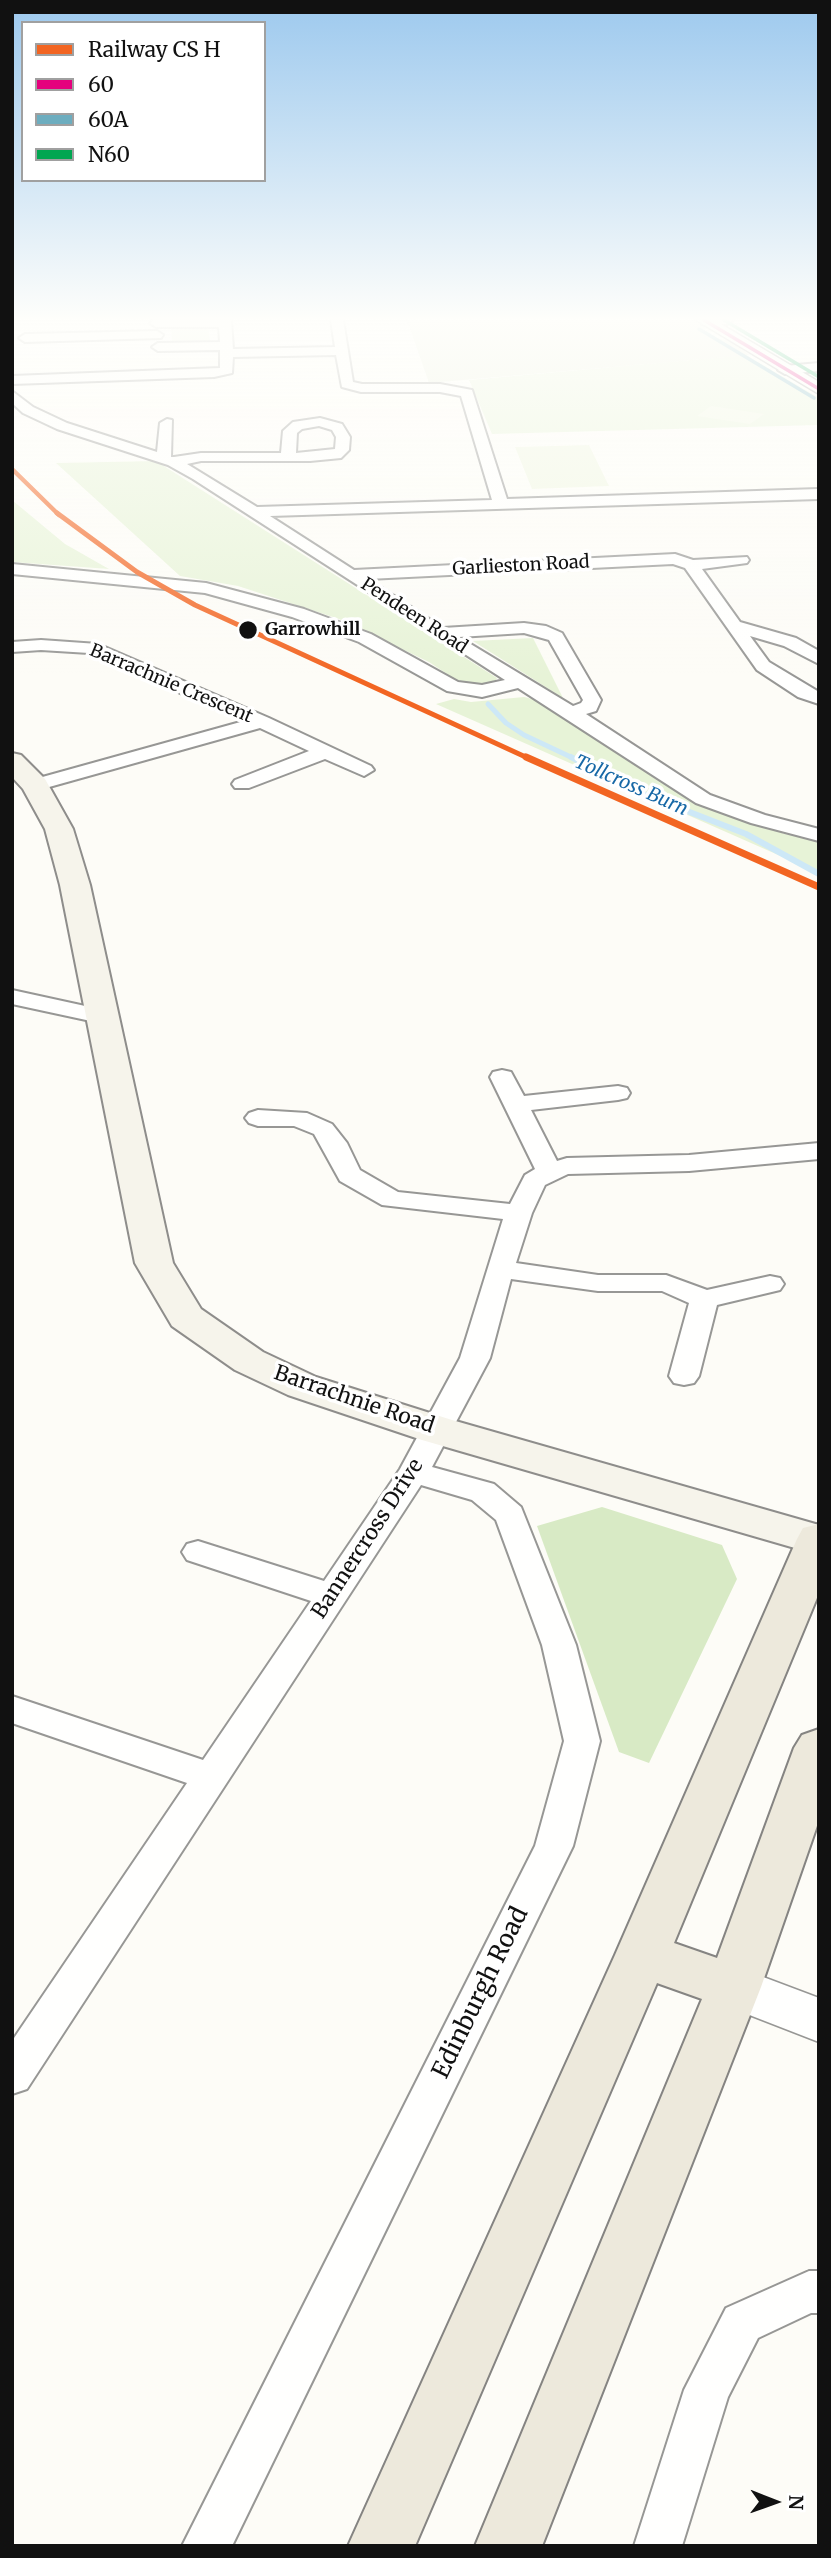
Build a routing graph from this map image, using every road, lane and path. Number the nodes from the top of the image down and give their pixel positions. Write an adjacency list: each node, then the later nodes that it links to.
1 (104, 439): 5 (street, Pendeen Road)
2 (167, 439): 5 (street)
3 (481, 439): 7 (street)
4 (288, 457): 5 (street)
5 (168, 460): 8 (street, Pendeen Road)
6 (819, 494): 7 (street)
7 (501, 503): 8 (street)
8 (255, 512): 12 (street, Pendeen Road)
9 (740, 560): 10 (street, Garlieston Road)
10 (691, 565): 12 (street, Garlieston Road); 13 (street)
11 (12, 569): 17 (street)
12 (351, 575): 14 (street, Pendeen Road)
13 (735, 626): 16 (street); 18 (street)
14 (439, 633): 17 (street, Pendeen Road); 19 (street)
15 (12, 647): 20 (street, Barrachnie Crescent)
16 (819, 659)
17 (518, 683): 19 (street, Pendeen Road)
18 (819, 699)
19 (571, 713): 25 (street, Pendeen Road)
20 (262, 722): 21 (street); 23 (street, Barrachnie Crescent)
21 (325, 752): 22 (street); 24 (street)
22 (364, 770)
23 (24, 773): 27 (main road, Barrachnie Road)
24 (242, 784)
25 (819, 835)
26 (12, 997): 27 (street)
27 (100, 1016): 39 (main road, Barrachnie Road)
28 (502, 1077): 30 (street)
29 (618, 1093): 30 (street)
30 (518, 1104): 33 (street)
31 (258, 1118): 34 (street)
32 (819, 1151): 33 (street)
33 (549, 1171): 34 (street, Bannercross Drive)
34 (519, 1213): 35 (street, Bannercross Drive)
35 (500, 1269): 37 (street); 39 (street, Bannercross Drive)
36 (770, 1284): 37 (street)
37 (704, 1299): 38 (street)
38 (684, 1376)
39 (437, 1430): 40 (street, Bannercross Drive); 41 (main road, Barrachnie Road)
40 (414, 1472): 43 (street, Bannercross Drive); 52 (street, Edinburgh Road)
41 (819, 1540): 47 (main road)
42 (198, 1552): 43 (street)
43 (331, 1595): 46 (street, Bannercross Drive)
44 (12, 1709): 46 (street)
45 (819, 1748): 48 (main road)
46 (212, 1777): 50 (street, Bannercross Drive)
47 (642, 1955): 48 (main road); 53 (main road)
48 (734, 1987): 49 (street); 54 (main road)
49 (819, 2020)
50 (12, 2076)
51 (819, 2292): 55 (street)
52 (206, 2546)
53 (381, 2546)
54 (508, 2546)
55 (658, 2546)

